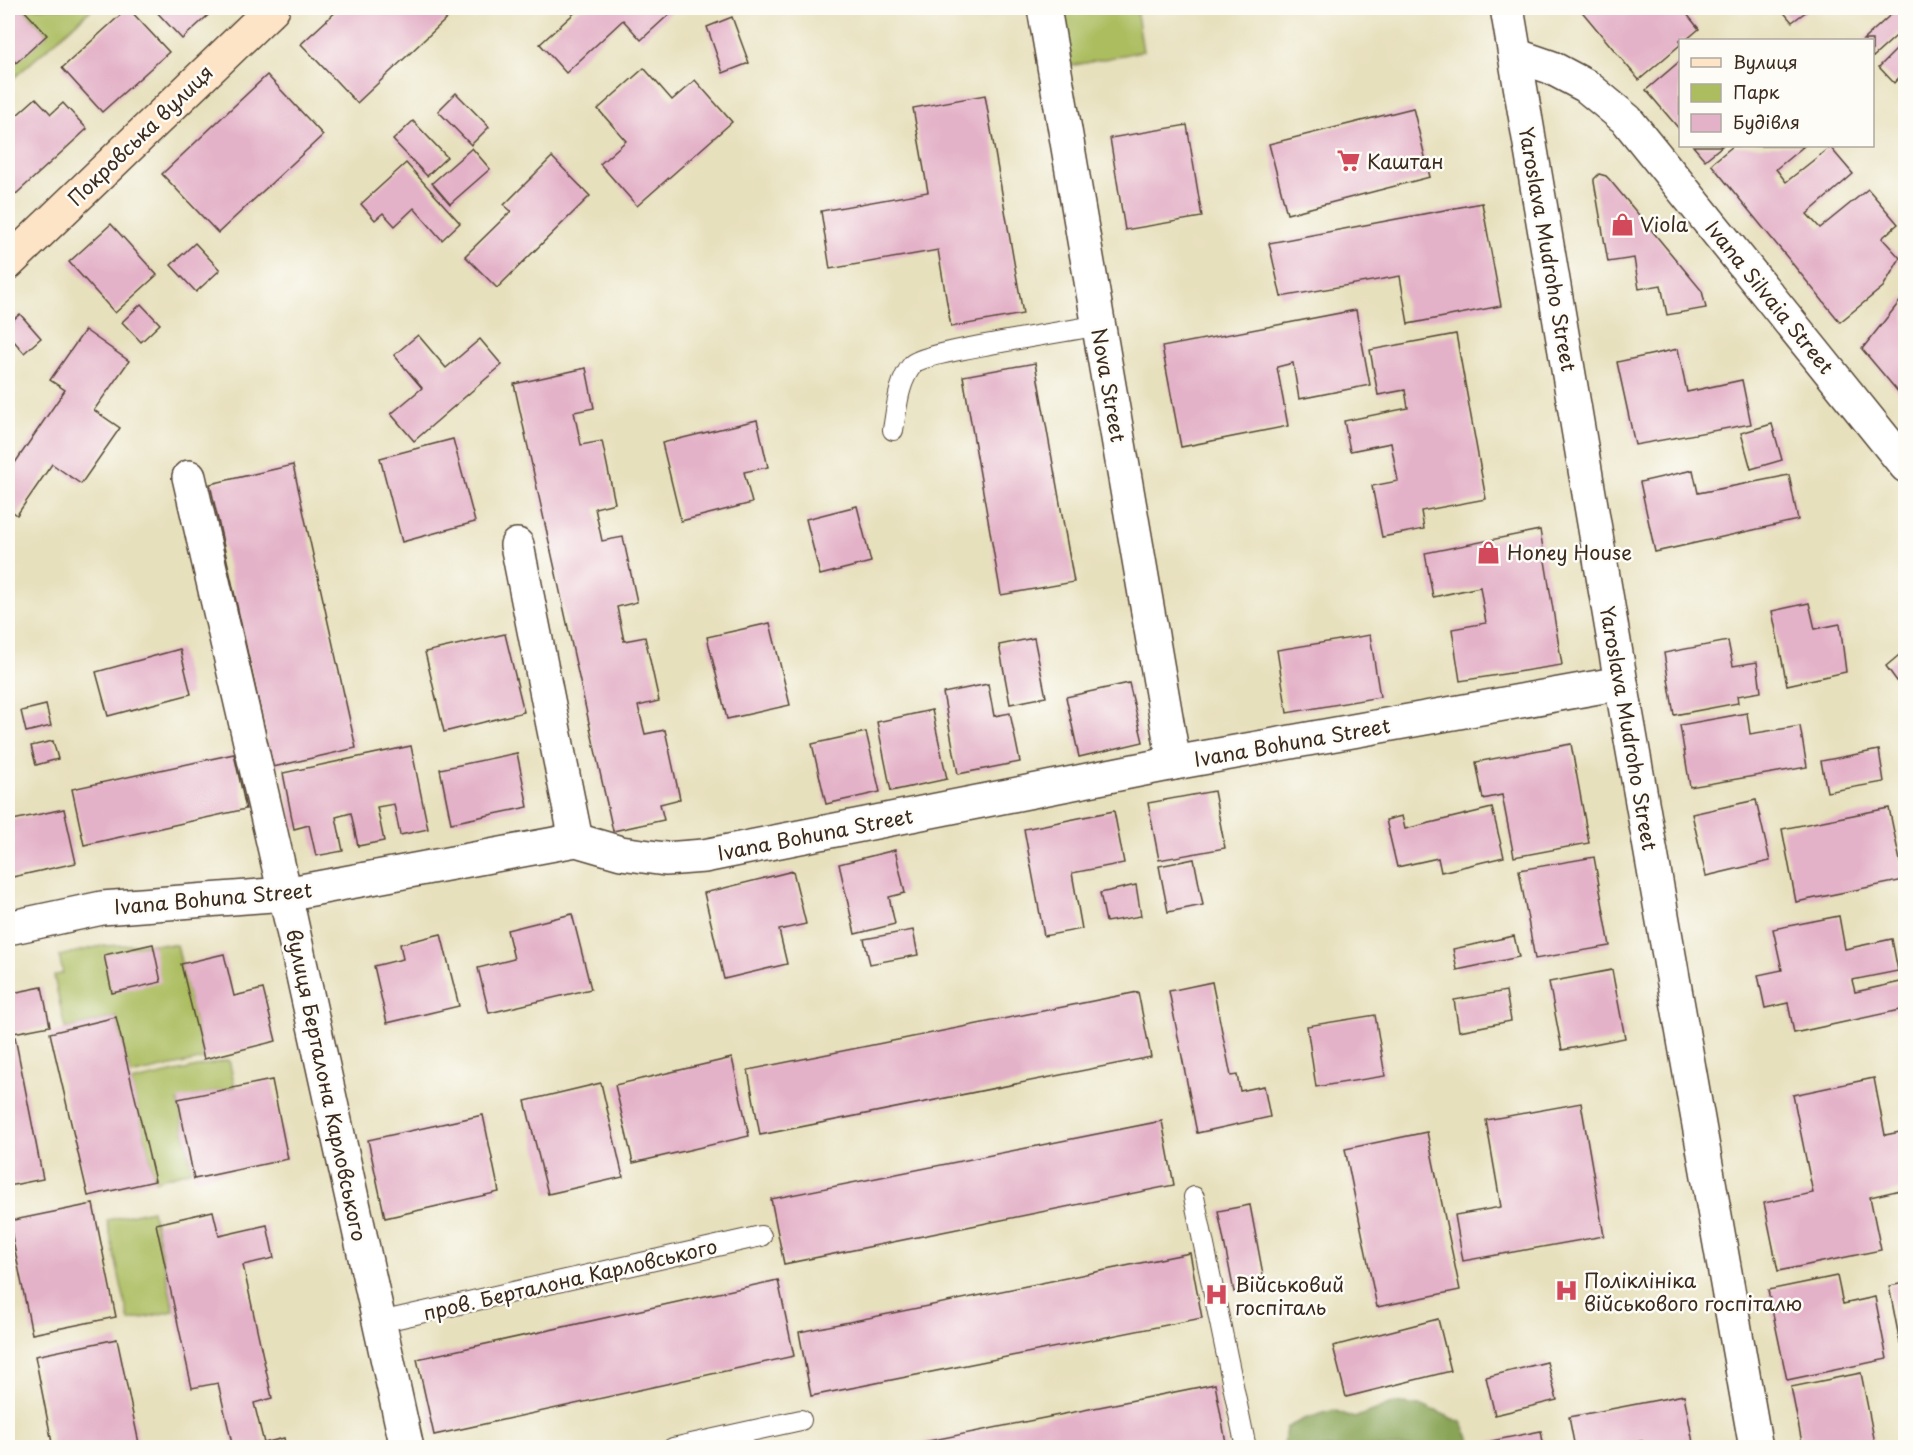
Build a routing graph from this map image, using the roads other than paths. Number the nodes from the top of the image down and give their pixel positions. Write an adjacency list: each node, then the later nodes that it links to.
1 (273, 8): 5 (main road, Покровська вулиця)
2 (1044, 8): 6 (street, Nova Street)
3 (1507, 8): 4 (street, Yaroslava Mudroho Street)
4 (1515, 55): 8 (street, Ivana Silvaia Street); 11 (street, Yaroslava Mudroho Street)
5 (8, 263)
6 (1099, 326): 7 (lane); 12 (street, Nova Street)
7 (892, 430)
8 (1905, 465)
9 (189, 477): 14 (street, вулиця Берталона Карловського)
10 (517, 545): 13 (street)
11 (1621, 683): 12 (street, Ivana Bohuna Street); 23 (street, Yaroslava Mudroho Street)
12 (1174, 763): 13 (street, Ivana Bohuna Street)
13 (576, 840): 14 (street, Ivana Bohuna Street)
14 (285, 894): 15 (street, Ivana Bohuna Street); 18 (street, вулиця Берталона Карловського)
15 (8, 928)
16 (1194, 1197): 22 (lane)
17 (761, 1236): 18 (lane, пров. Берталона Карловського)
18 (380, 1322): 20 (street, вулиця Берталона Карловського)
19 (801, 1420): 21 (lane)
20 (407, 1448)
21 (673, 1448)
22 (1246, 1448)
23 (1756, 1448)

